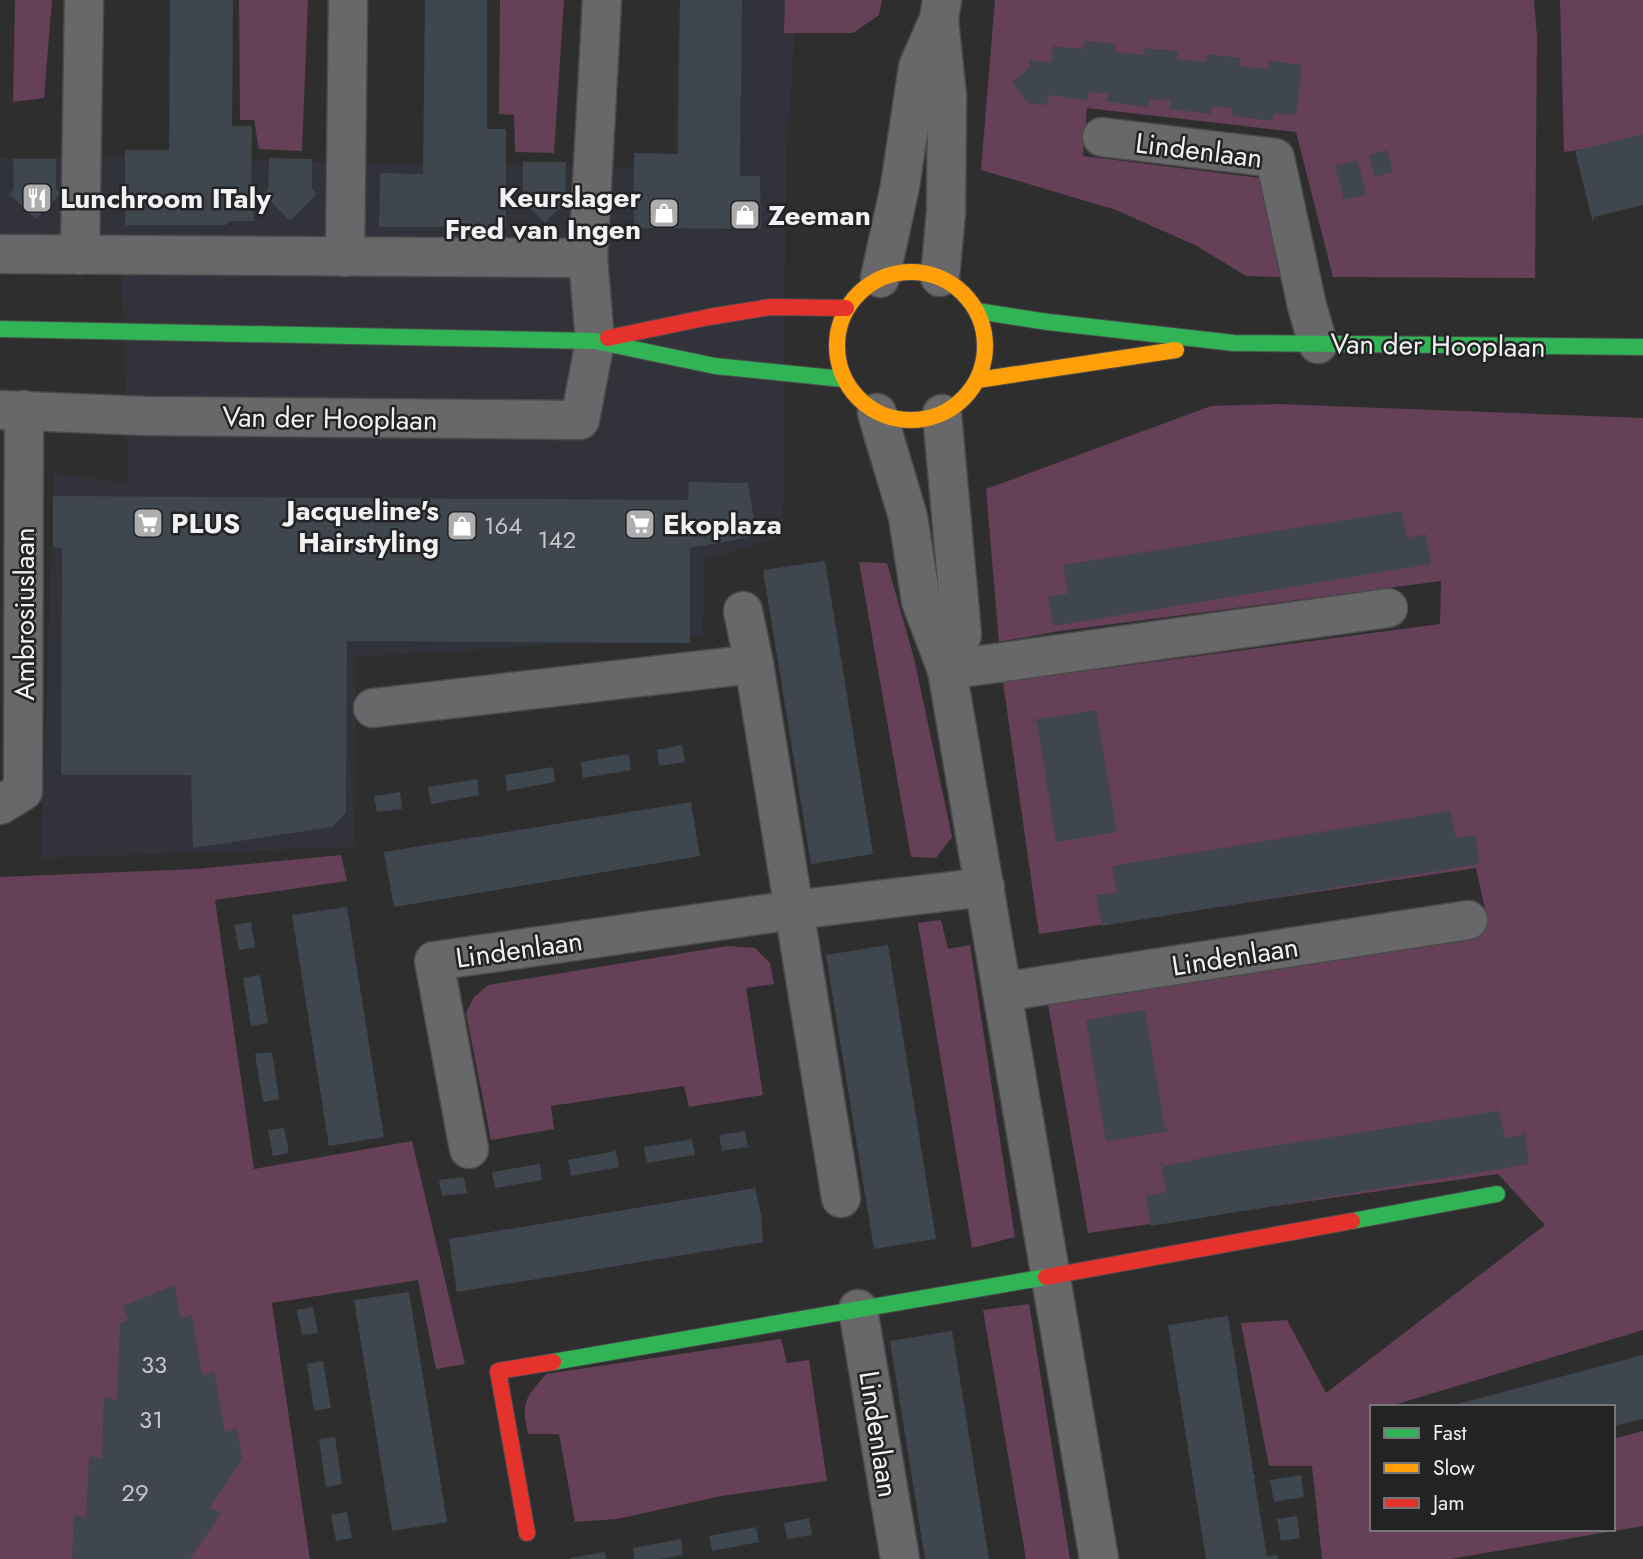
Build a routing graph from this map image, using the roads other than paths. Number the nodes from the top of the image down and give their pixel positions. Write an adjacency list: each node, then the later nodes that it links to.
1 (84, 0): 7 (street)
2 (348, 0): 8 (street)
3 (602, 0): 9 (street, Van der Hooplaan)
4 (940, 10): 10 (street); 11 (street)
5 (1102, 138): 17 (street, Lindenlaan)
6 (0, 254): 7 (street)
7 (80, 255): 8 (street)
8 (345, 257): 9 (street)
9 (588, 258): 15 (street, Van der Hooplaan)
10 (940, 277): 11 (street); 13 (street)
11 (880, 278): 12 (street)
12 (846, 308): 15 (street); 19 (street)
13 (977, 311): 16 (street, Van der Hooplaan); 20 (street)
14 (0, 329): 15 (street)
15 (595, 341): 19 (street); 21 (street, Van der Hooplaan)
16 (1234, 343): 17 (street, Van der Hooplaan); 20 (street, Van der Hooplaan)
17 (1318, 344): 18 (street, Van der Hooplaan)
18 (1643, 347)
19 (843, 379): 22 (street)
20 (978, 380): 23 (street)
21 (12, 410): 29 (street, Ambrosiuslaan)
22 (877, 413): 23 (street); 27 (street)
23 (942, 414): 27 (street)
24 (1388, 608): 27 (street)
25 (743, 611): 26 (street)
26 (754, 664): 28 (street); 31 (street)
27 (947, 670): 30 (street)
28 (373, 708)
29 (0, 805)
30 (985, 887): 31 (street, Lindenlaan); 33 (street)
31 (794, 910): 34 (street, Lindenlaan); 36 (street)
32 (1468, 920): 33 (street, Lindenlaan)
33 (1002, 992): 37 (street)
34 (468, 1149)
35 (1497, 1194): 37 (street)
36 (841, 1198)
37 (1051, 1277): 38 (street); 41 (street)
38 (858, 1309): 39 (street); 40 (street, Lindenlaan)
39 (527, 1533)
40 (900, 1559)
41 (1099, 1559)

